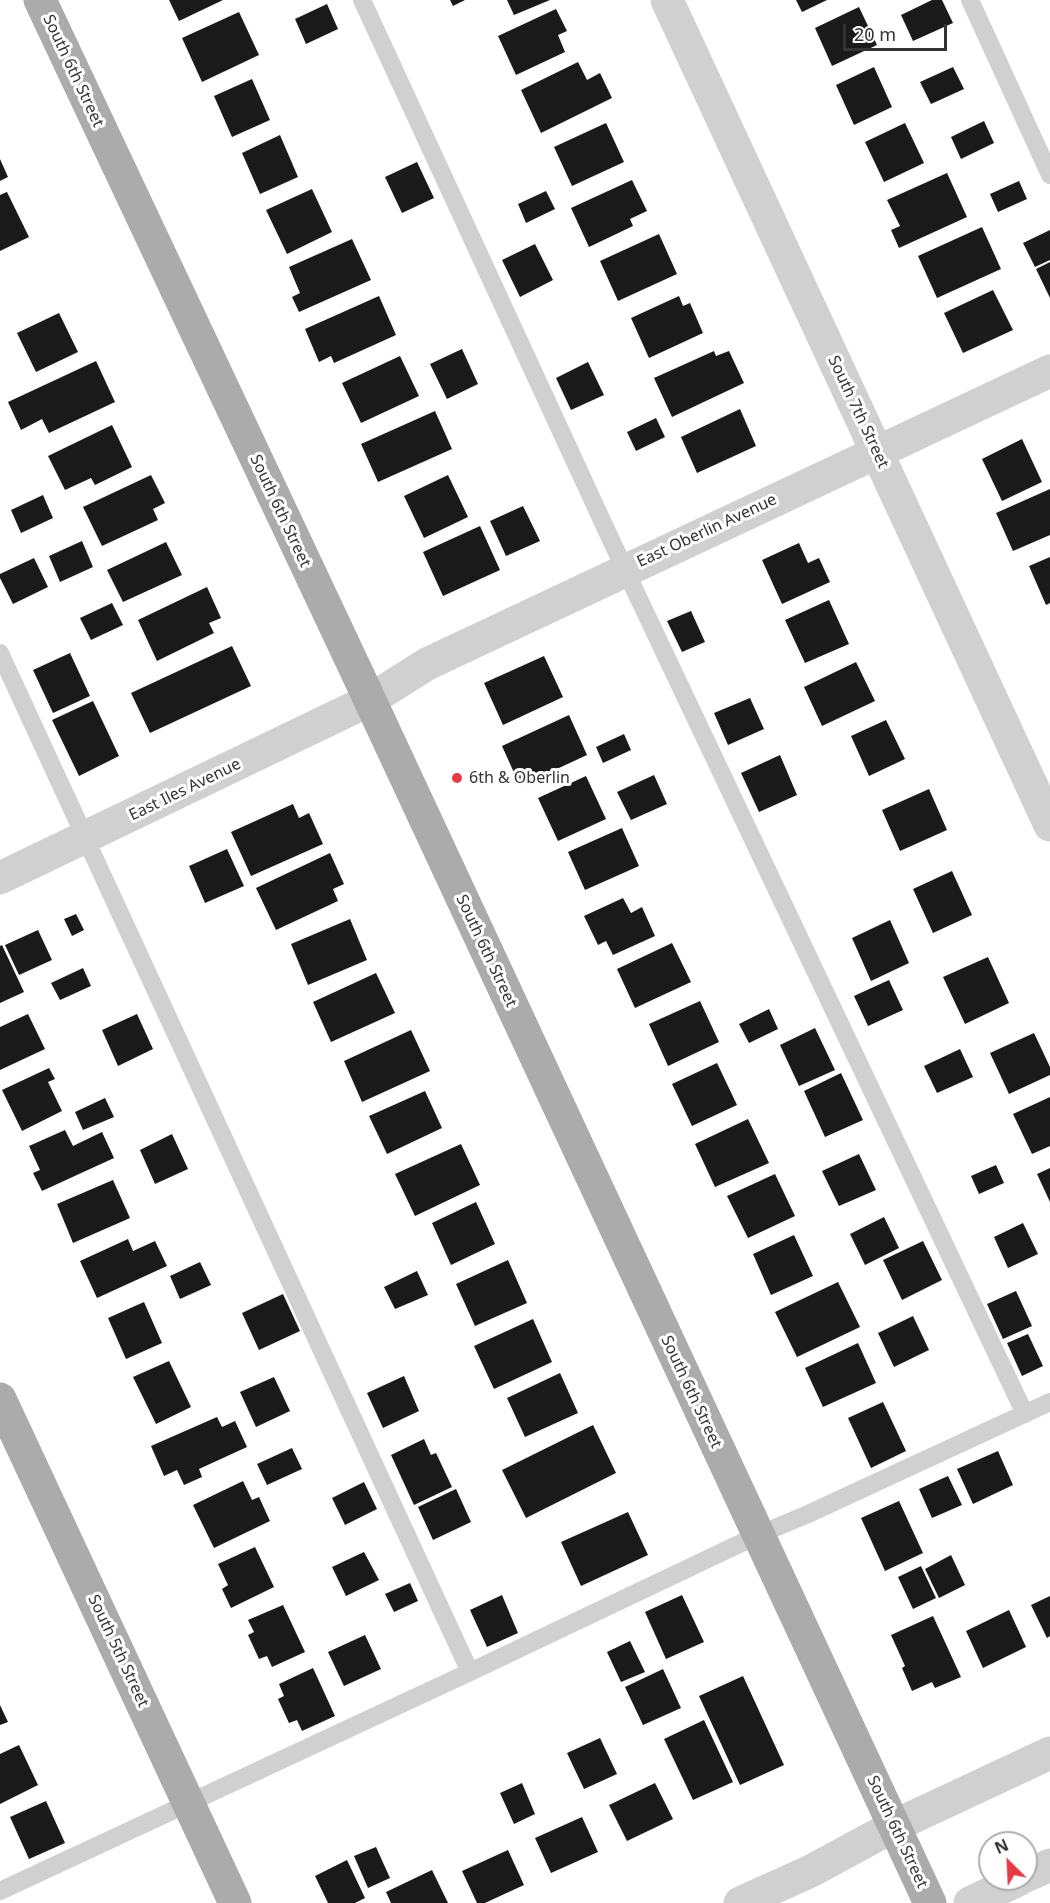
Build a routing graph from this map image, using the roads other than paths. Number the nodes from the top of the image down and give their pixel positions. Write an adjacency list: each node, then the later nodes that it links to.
1 (40, 0): 10 (main road, South 6th Street)
2 (362, 0): 8 (lane)
3 (667, 0): 7 (street, South 7th Street)
4 (970, 0): 5 (lane)
5 (1050, 175)
6 (1050, 371): 7 (street, East Oberlin Avenue)
7 (876, 452): 8 (street, East Oberlin Avenue); 11 (street, South 7th Street)
8 (626, 570): 10 (street, East Oberlin Avenue); 16 (lane)
9 (0, 653): 12 (lane)
10 (370, 700): 12 (street, East Iles Avenue); 17 (main road, South 6th Street)
11 (1050, 825)
12 (86, 838): 13 (street, East Iles Avenue); 18 (lane)
13 (0, 879)
14 (0, 1399): 20 (main road, South 5th Street)
15 (1050, 1402): 16 (lane)
16 (1025, 1414): 17 (lane)
17 (758, 1535): 18 (lane); 21 (main road, South 6th Street)
18 (470, 1672): 20 (lane)
19 (1050, 1753): 21 (street)
20 (189, 1803): 23 (lane); 24 (main road, South 5th Street)
21 (894, 1826): 25 (street); 26 (main road, South 6th Street)
22 (995, 1891): 27 (street)
23 (0, 1892)
24 (235, 1903)
25 (740, 1903)
26 (930, 1903)
27 (970, 1903)

